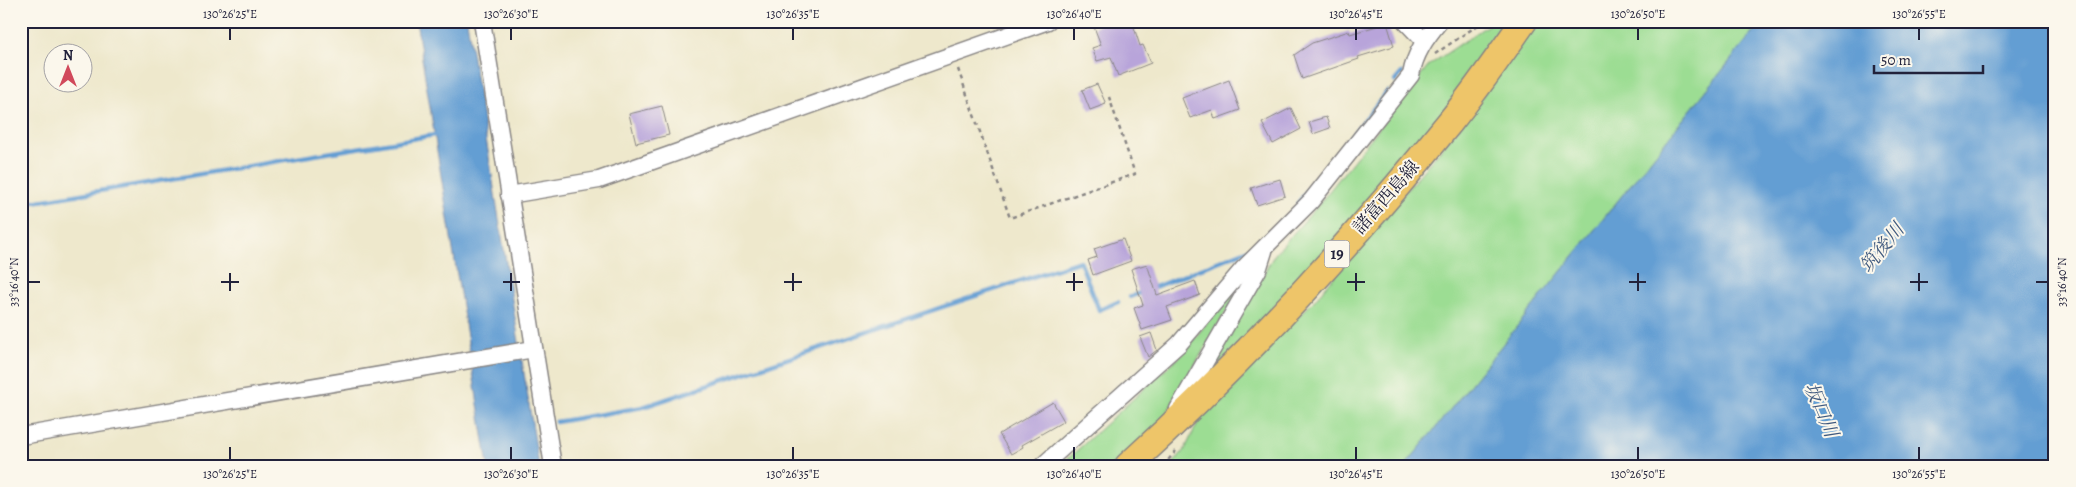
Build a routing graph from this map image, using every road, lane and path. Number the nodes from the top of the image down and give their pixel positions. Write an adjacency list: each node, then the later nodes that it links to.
1 (482, 21): 11 (street)
2 (1048, 21): 8 (street)
3 (1405, 21): 7 (street)
4 (1440, 21): 7 (street)
5 (1484, 21): 9 (path)
6 (1524, 21): 14 (main road, 諸富西島線 / 19)
7 (1424, 41): 9 (street)
8 (954, 55): 10 (path); 11 (street)
9 (1414, 62): 12 (street)
10 (1109, 97)
11 (509, 195): 13 (street)
12 (1265, 249): 14 (street); 17 (street)
13 (529, 350): 15 (street); 16 (street)
14 (1174, 424): 18 (main road, 諸富西島線 / 19)
15 (21, 436)
16 (553, 466)
17 (1042, 466)
18 (1128, 466)

